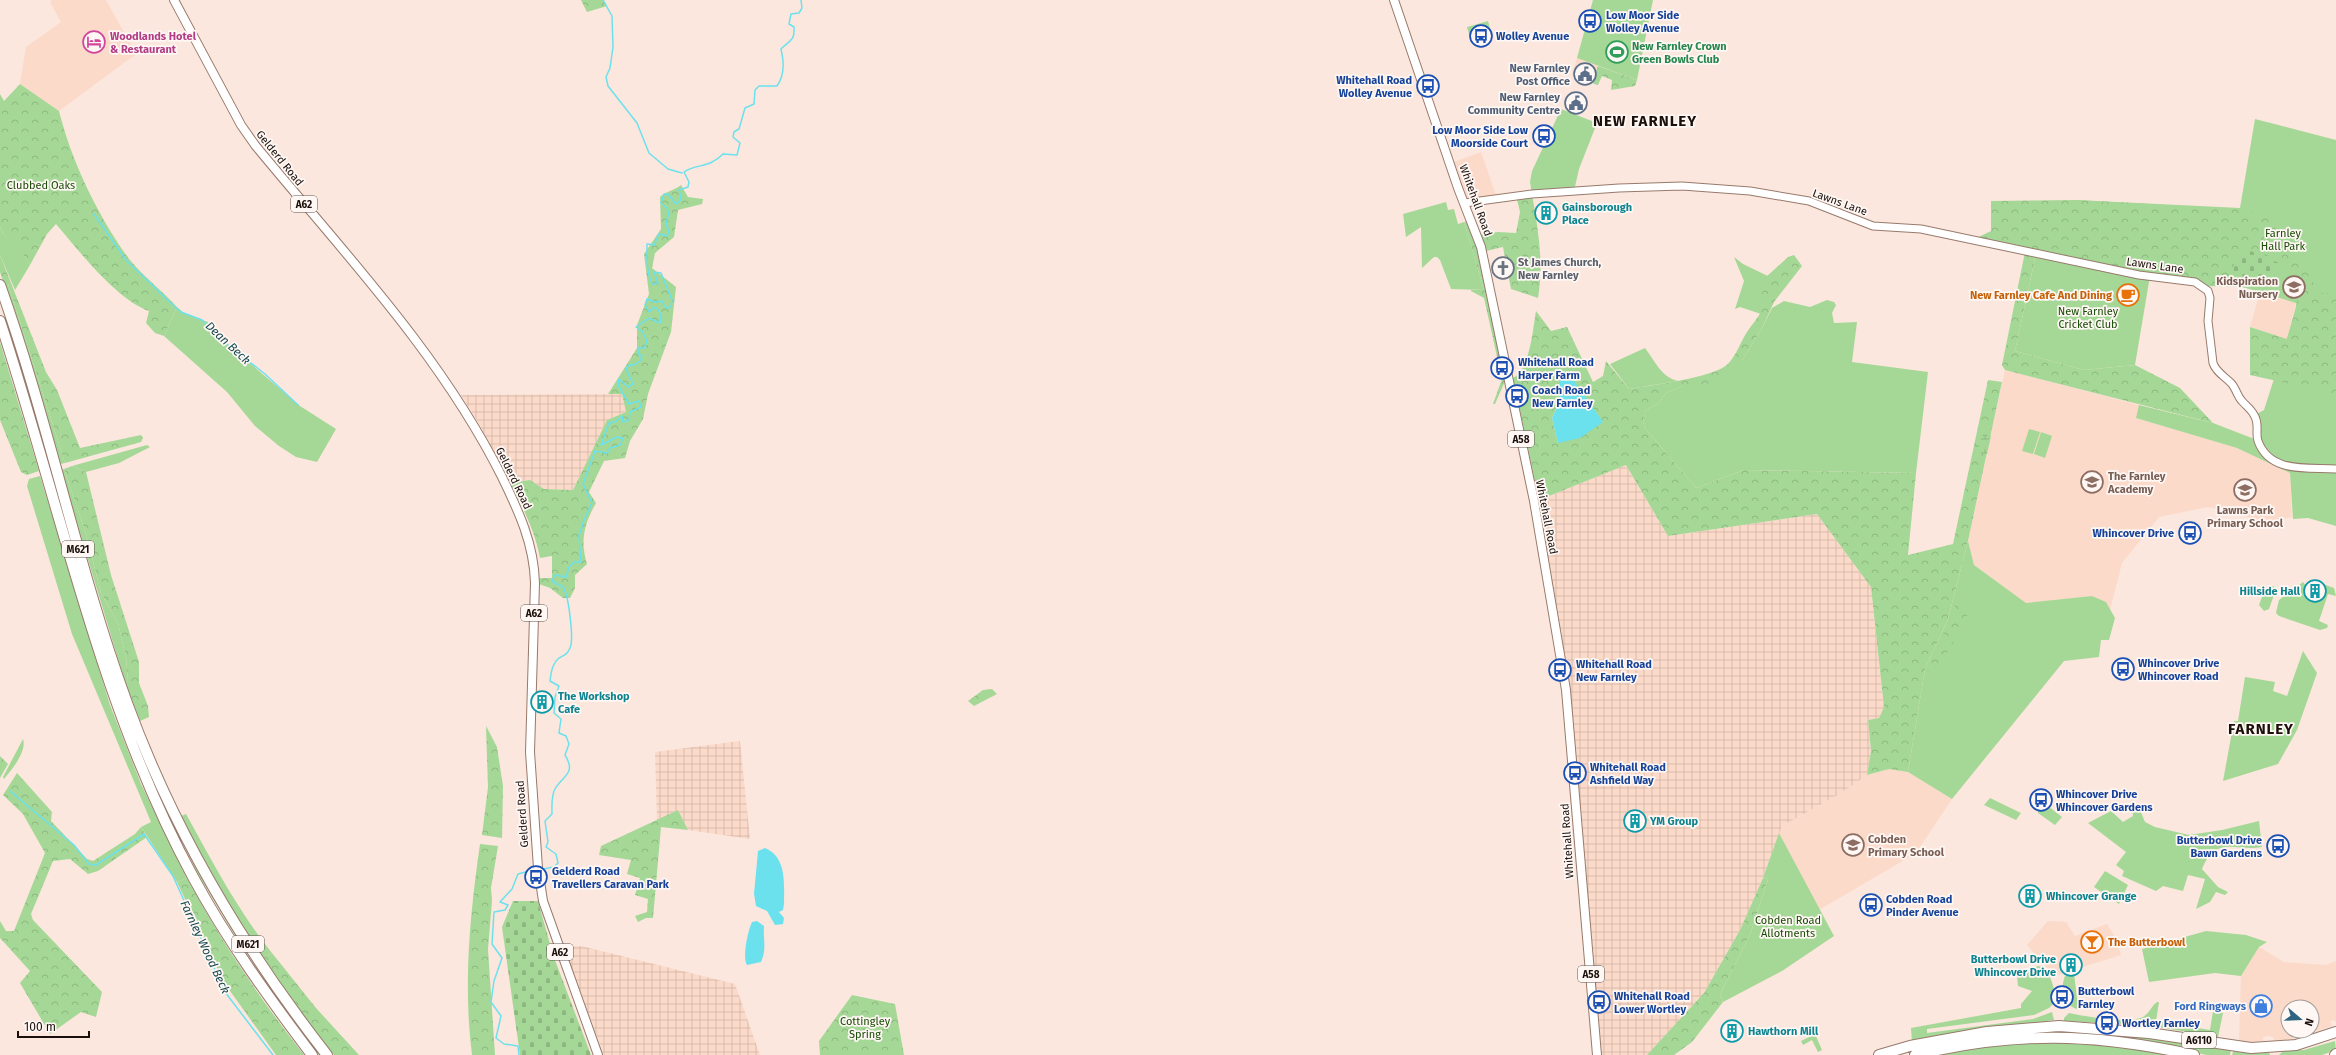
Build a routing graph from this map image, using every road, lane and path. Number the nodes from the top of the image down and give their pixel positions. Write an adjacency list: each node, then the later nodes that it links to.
1 (174, 0): 13 (main road, Gelderd Road / A62)
2 (1394, 0): 3 (main road, Whitehall Road / A58)
3 (1465, 203): 6 (street, Lawns Lane); 14 (main road, Whitehall Road / A58)
4 (0, 285): 12 (highway, M621)
5 (0, 321): 11 (highway, M621)
6 (2336, 469)
7 (2059, 1026): 9 (highway); 10 (highway, A6110); 15 (highway, A6110)
8 (2333, 1036): 10 (highway, A6110)
9 (2071, 1037): 16 (highway, A6110); 17 (highway, A6110)
10 (2282, 1046): 18 (highway)
11 (312, 1055)
12 (327, 1055)
13 (598, 1055)
14 (1597, 1055)
15 (1879, 1055)
16 (1915, 1055)
17 (2194, 1055)
18 (2276, 1055)

